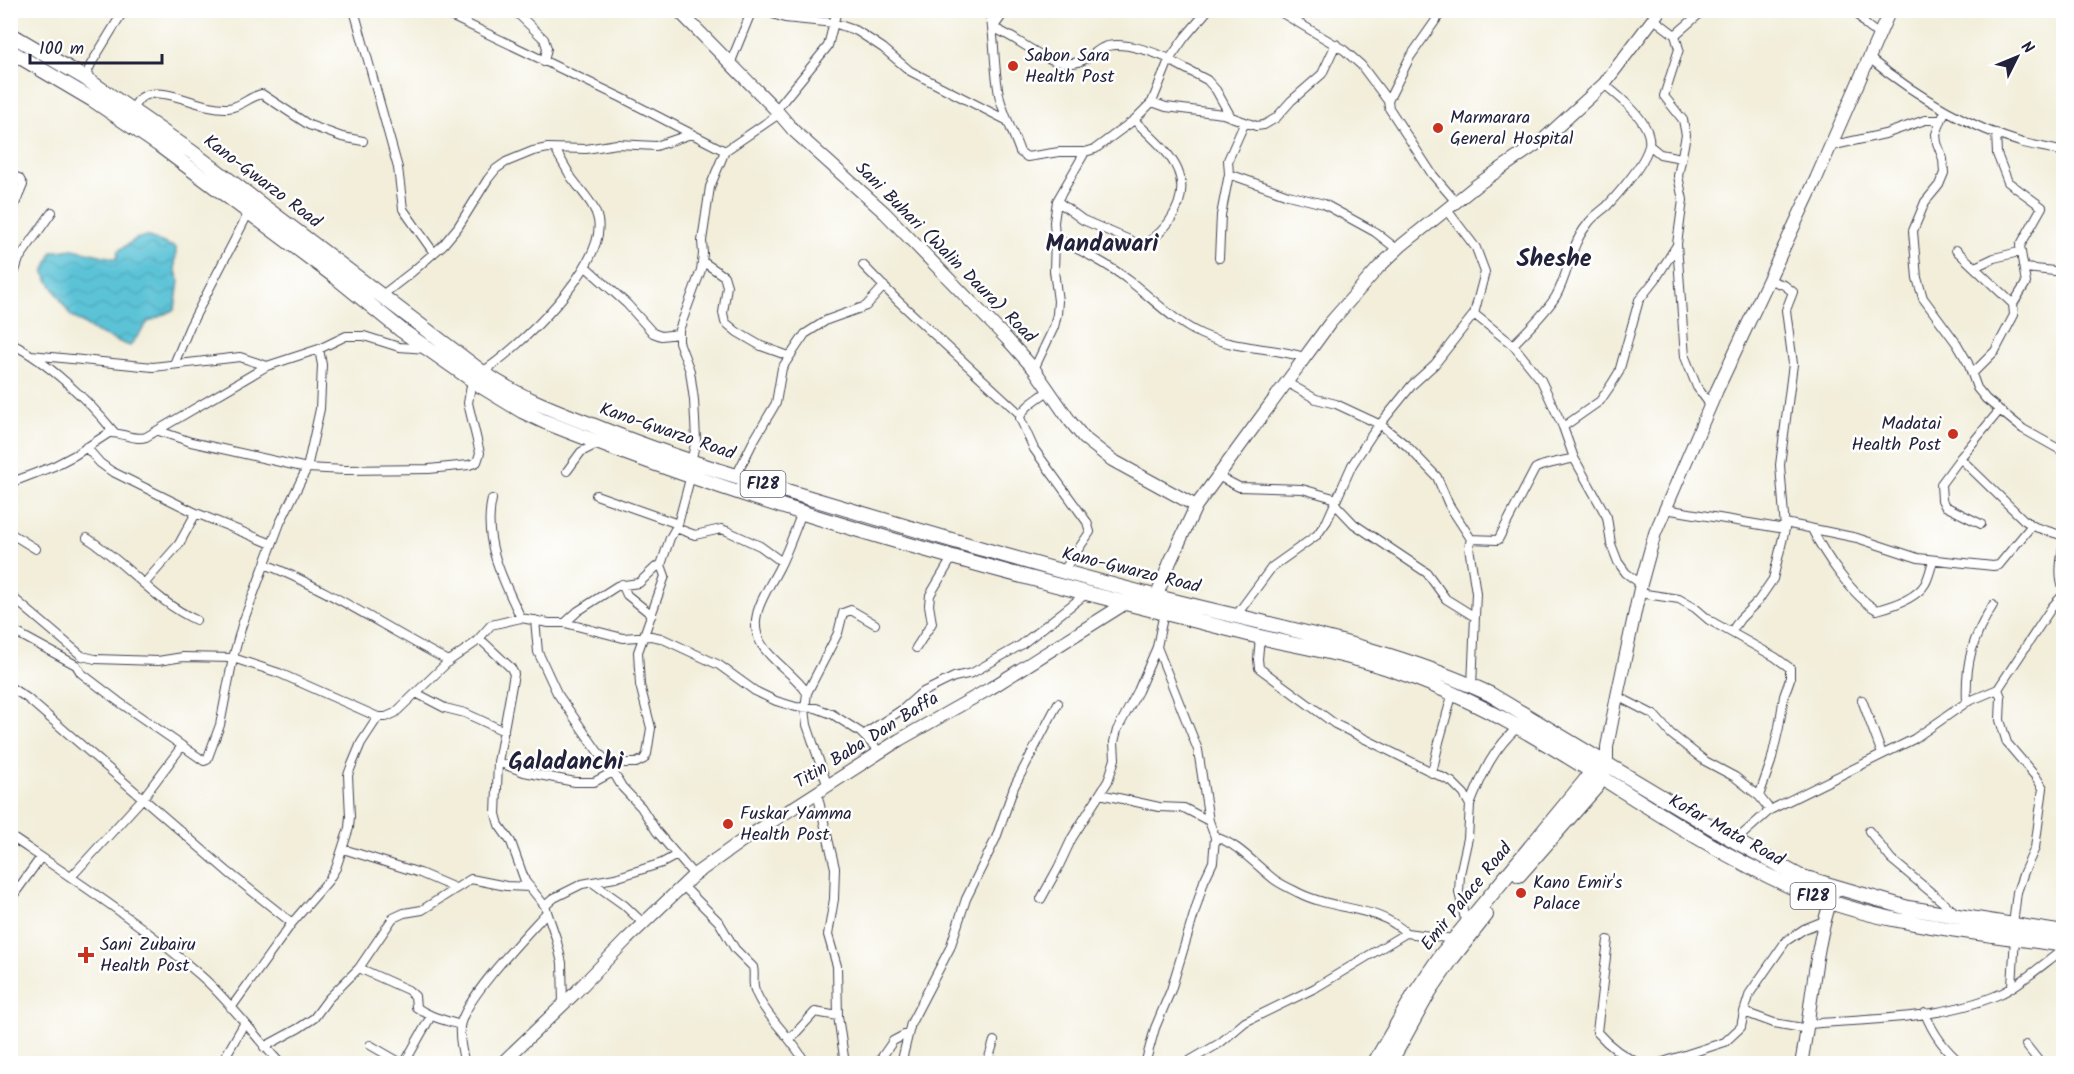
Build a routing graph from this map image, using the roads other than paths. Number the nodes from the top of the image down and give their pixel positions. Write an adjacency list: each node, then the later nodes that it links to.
1 (124, 10): 29 (street)
2 (354, 10): 63 (street)
3 (438, 10): 27 (street)
4 (514, 10): 27 (street)
5 (678, 10): 28 (street, Sani Buhari (Walin Daura) Road)
6 (752, 10): 28 (street)
7 (761, 10): 18 (street)
8 (837, 10): 18 (street)
9 (989, 10): 19 (street)
10 (1006, 10): 19 (street)
11 (1208, 10): 26 (street)
12 (1277, 10): 23 (street)
13 (1443, 10): 31 (street)
14 (1704, 10): 21 (street)
15 (1855, 10): 22 (street)
16 (1890, 10): 22 (street)
17 (1657, 15): 21 (street); 30 (street)
18 (834, 23): 35 (street); 39 (street)
19 (993, 28): 26 (street); 39 (street)
20 (10, 34): 29 (main road, Kano-Gwarzo Road / F128)
21 (1675, 35): 50 (street)
22 (1879, 35): 25 (street)
23 (1336, 44): 31 (street); 40 (street)
24 (10, 51): 56 (main road, Kano-Gwarzo Road / F128)
25 (1869, 58): 34 (street); 45 (street)
26 (1169, 59): 32 (street); 36 (street)
27 (544, 62): 42 (street)
28 (730, 64): 35 (street, Sani Buhari (Walin Daura) Road)
29 (85, 78): 33 (main road, Kano-Gwarzo Road / F128)
30 (1604, 84): 44 (street); 54 (street)
31 (1388, 101): 54 (street)
32 (1152, 102): 36 (street); 37 (street)
33 (132, 110): 43 (street); 75 (main road, Kano-Gwarzo Road / F128)
34 (1945, 111): 38 (street); 41 (street)
35 (777, 112): 47 (street); 89 (street, Sani Buhari (Walin Daura) Road)
36 (1231, 117): 40 (street)
37 (1134, 120): 48 (street); 53 (street)
38 (1940, 120): 45 (street); 90 (street)
39 (1008, 121): 48 (street)
40 (1245, 122): 51 (street)
41 (1996, 133): 49 (street); 62 (street)
42 (691, 134): 46 (street); 47 (street)
43 (363, 141)
44 (1649, 145): 50 (street); 81 (street)
45 (1830, 146): 72 (street)
46 (555, 149): 63 (street); 68 (street)
47 (725, 151): 66 (street)
48 (1085, 152): 53 (street)
49 (2064, 152)
50 (1681, 158): 59 (street)
51 (1229, 174): 60 (street); 65 (street)
52 (10, 175): 57 (street)
53 (1057, 201): 58 (street)
54 (1452, 206): 60 (street); 77 (street)
55 (52, 212): 64 (street)
56 (249, 212): 78 (main road, Kano-Gwarzo Road / F128); 87 (street)
57 (10, 216)
58 (1055, 238): 86 (street); 89 (street)
59 (1677, 244): 94 (street); 98 (street)
60 (1398, 250): 86 (street)
61 (1956, 250): 69 (street)
62 (2019, 252): 69 (street); 70 (street)
63 (434, 253): 75 (street)
64 (15, 257): 73 (street)
65 (1219, 258)
66 (702, 261): 79 (street); 85 (street)
67 (863, 265): 74 (street)
68 (586, 267): 79 (street); 91 (street)
69 (1975, 267): 76 (street)
70 (2025, 268): 71 (street); 76 (street)
71 (2064, 272)
72 (1769, 280): 94 (street); 123 (street)
73 (10, 286)
74 (884, 286): 85 (street); 96 (street)
75 (381, 296): 78 (main road, Kano-Gwarzo Road / F128)
76 (2013, 304): 90 (street)
77 (1474, 314): 81 (street); 97 (street)
78 (416, 331): 83 (main road, Kano-Gwarzo Road / F128); 91 (main road, Kano-Gwarzo Road / F128)
79 (679, 334): 107 (street)
80 (10, 343): 84 (street)
81 (1513, 345): 98 (street)
82 (320, 349): 83 (street); 88 (street); 106 (street)
83 (431, 349): 91 (main road, Kano-Gwarzo Road / F128)
84 (31, 355): 87 (street); 100 (street)
85 (789, 356): 109 (street)
86 (1304, 357): 92 (street)
87 (174, 364): 88 (street)
88 (267, 366): 99 (street)
89 (1034, 369): 93 (street, Sani Buhari (Walin Daura) Road)
90 (1971, 374): 95 (street)
91 (477, 376): 101 (main road, Kano-Gwarzo Road / F128); 106 (street); 107 (main road, Kano-Gwarzo Road / F128)
92 (1286, 382): 97 (street); 110 (street)
93 (1049, 390): 96 (street); 115 (street, Sani Buhari (Walin Daura) Road)
94 (1711, 406): 116 (street)
95 (1999, 411): 103 (street); 105 (street)
96 (1020, 414): 137 (street)
97 (1380, 425): 114 (street); 129 (street)
98 (1563, 427): 104 (street)
99 (159, 430): 100 (street); 106 (street)
100 (114, 432): 102 (street)
101 (599, 443): 107 (main road, Kano-Gwarzo Road / F128); 108 (street)
102 (86, 447): 111 (street); 118 (street)
103 (2064, 452)
104 (1574, 458): 129 (street); 140 (street)
105 (1960, 458): 120 (street); 121 (street)
106 (307, 468): 130 (street)
107 (691, 468): 109 (main road, Kano-Gwarzo Road / F128); 117 (main road, Kano-Gwarzo Road / F128); 122 (street)
108 (567, 471)
109 (736, 476): 119 (main road, Kano-Gwarzo Road / F128)
110 (1218, 476): 114 (street); 115 (street)
111 (10, 483)
112 (596, 495): 122 (street)
113 (492, 499): 150 (street)
114 (1336, 501): 148 (street); 149 (street)
115 (1196, 506): 146 (street)
116 (1665, 509): 123 (street); 140 (street)
117 (802, 512): 126 (main road, Kano-Gwarzo Road / F128); 134 (street)
118 (196, 513): 130 (street); 138 (street)
119 (887, 521): 126 (main road); 137 (main road, Kano-Gwarzo Road / F128)
120 (1981, 524)
121 (2032, 525): 128 (street); 133 (street)
122 (677, 526): 134 (street); 136 (street)
123 (1785, 526): 124 (street); 156 (street)
124 (1812, 529): 133 (street); 133 (street)
125 (10, 533): 131 (street)
126 (883, 537): 132 (main road, Kano-Gwarzo Road / F128)
127 (87, 538): 138 (street)
128 (2064, 538): 141 (street)
129 (1471, 539): 149 (street)
130 (272, 544): 135 (street)
131 (36, 549)
132 (952, 558): 142 (main road, Kano-Gwarzo Road / F128); 161 (street)
133 (1933, 560)
134 (782, 562): 171 (street)
135 (265, 564): 163 (street); 164 (street)
136 (661, 565): 139 (street); 147 (street)
137 (1062, 573): 144 (main road, Kano-Gwarzo Road / F128)
138 (144, 584): 151 (street)
139 (622, 584): 147 (street); 153 (street)
140 (1640, 589): 156 (street); 172 (street)
141 (2064, 592): 168 (street)
142 (1087, 593): 144 (main road, Kano-Gwarzo Road / F128); 180 (street)
143 (10, 595): 162 (street)
144 (1129, 597): 146 (main road, Kano-Gwarzo Road / F128); 182 (street, Titin Baba Dan Baffa)
145 (1993, 605): 174 (street)
146 (1158, 606): 148 (main road, Kano-Gwarzo Road / F128); 158 (main road, Kano-Gwarzo Road / F128); 160 (street)
147 (652, 615): 157 (street)
148 (1235, 617): 166 (main road, Kano-Gwarzo Road / F128)
149 (1474, 617): 166 (street)
150 (521, 618): 152 (street); 159 (street)
151 (196, 620)
152 (535, 620): 153 (street); 185 (street)
153 (565, 623): 157 (street)
154 (875, 624): 171 (street)
155 (10, 628): 165 (street)
156 (1731, 632): 190 (street)
157 (644, 636): 176 (street); 185 (street)
158 (1260, 637): 169 (main road, Kano-Gwarzo Road / F128); 187 (street)
159 (480, 639): 164 (street); 179 (street)
160 (1157, 646): 189 (street); 194 (street)
161 (916, 648)
162 (82, 656): 163 (street); 165 (street)
163 (233, 658): 177 (street); 181 (street)
164 (449, 660): 170 (street)
165 (76, 665): 181 (street)
166 (1472, 686): 186 (main road, Kano-Gwarzo Road / F128)
167 (10, 687): 191 (street)
168 (1998, 689): 174 (street); 218 (street)
169 (1453, 692): 178 (main road, Kano-Gwarzo Road / F128); 187 (street)
170 (416, 693): 177 (street); 179 (street)
171 (807, 693): 176 (street)
172 (1617, 696): 186 (street); 190 (street)
173 (1862, 700): 183 (street)
174 (1967, 702): 183 (street)
175 (1058, 703): 235 (street)
176 (806, 708): 180 (street); 188 (street)
177 (378, 717): 199 (street)
178 (1519, 726): 186 (main road, Kano-Gwarzo Road / F128); 192 (street)
179 (504, 731): 184 (street)
180 (863, 735): 182 (street)
181 (182, 746): 191 (street)
182 (879, 752): 188 (street, Titin Baba Dan Baffa)
183 (1882, 754): 193 (street)
184 (498, 762): 185 (street); 206 (street)
185 (610, 767): 200 (street)
186 (1600, 768): 198 (main road, Kofar Mata Road / F128); 211 (main road, Kofar Mata Road / F128); 217 (main road, Emir Palace Road)
187 (1432, 772): 192 (street)
188 (823, 790): 202 (street, Titin Baba Dan Baffa); 231 (street)
189 (1100, 794): 194 (street); 209 (street)
190 (1759, 796): 193 (street)
191 (143, 798): 203 (street); 215 (street)
192 (1470, 805): 217 (street)
193 (1770, 810): 198 (street)
194 (1209, 821): 197 (street)
195 (1869, 831): 213 (street)
196 (10, 836): 201 (street)
197 (1215, 837): 219 (street); 251 (street)
198 (1735, 841): 207 (main road, Kofar Mata Road / F128)
199 (343, 849): 208 (street); 215 (street)
200 (677, 855): 202 (street); 204 (street)
201 (41, 857): 203 (street); 210 (street)
202 (694, 875): 205 (street, Titin Baba Dan Baffa)
203 (72, 876): 227 (street)
204 (593, 883): 212 (street); 216 (street)
205 (682, 885): 216 (street, Titin Baba Dan Baffa); 236 (street)
206 (530, 887): 208 (street); 212 (street)
207 (1836, 887): 211 (street); 213 (main road, Kofar Mata Road / F128)
208 (455, 888): 224 (street)
209 (1041, 899)
210 (10, 900)
211 (1830, 902): 214 (street); 218 (main road, Kofar Mata Road / F128)
212 (546, 909): 226 (street); 233 (street)
213 (1960, 916): 218 (main road, Kofar Mata Road / F128)
214 (1824, 921): 228 (street); 234 (street)
215 (292, 923): 227 (street)
216 (643, 923): 226 (street, Titin Baba Dan Baffa)
217 (1469, 928): 221 (main road, Emir Palace Road); 254 (main road, Emir Palace Road)
218 (2014, 931): 220 (main road, Kofar Mata Road / F128); 223 (main road, Kofar Mata Road / F128); 225 (street)
219 (1406, 933): 221 (street); 252 (street)
220 (2064, 933)
221 (1454, 939): 253 (main road, Emir Palace Road)
222 (1608, 940): 255 (street)
223 (2064, 947): 225 (street)
224 (359, 968): 230 (street); 240 (street)
225 (2012, 986): 229 (street)
226 (563, 1005): 245 (street, Titin Baba Dan Baffa)
227 (231, 1008): 232 (street)
228 (1744, 1012): 234 (street); 256 (street)
229 (1925, 1013): 234 (street); 258 (street)
230 (430, 1016): 233 (street); 243 (street)
231 (838, 1016): 236 (street); 247 (street)
232 (244, 1024): 240 (street); 241 (street)
233 (460, 1025): 244 (street)
234 (1808, 1027): 257 (street)
235 (908, 1033): 248 (street); 249 (street)
236 (791, 1038): 246 (street)
237 (994, 1041): 250 (street)
238 (370, 1045): 243 (street)
239 (2026, 1045): 259 (street)
240 (264, 1047): 242 (street)
241 (225, 1062)
242 (280, 1064)
243 (404, 1064)
244 (465, 1064)
245 (501, 1064)
246 (806, 1064)
247 (845, 1064)
248 (877, 1064)
249 (901, 1064)
250 (987, 1064)
251 (1145, 1064)
252 (1184, 1064)
253 (1374, 1064)
254 (1389, 1064)
255 (1641, 1064)
256 (1657, 1064)
257 (1801, 1064)
258 (1962, 1064)
259 (2042, 1064)

